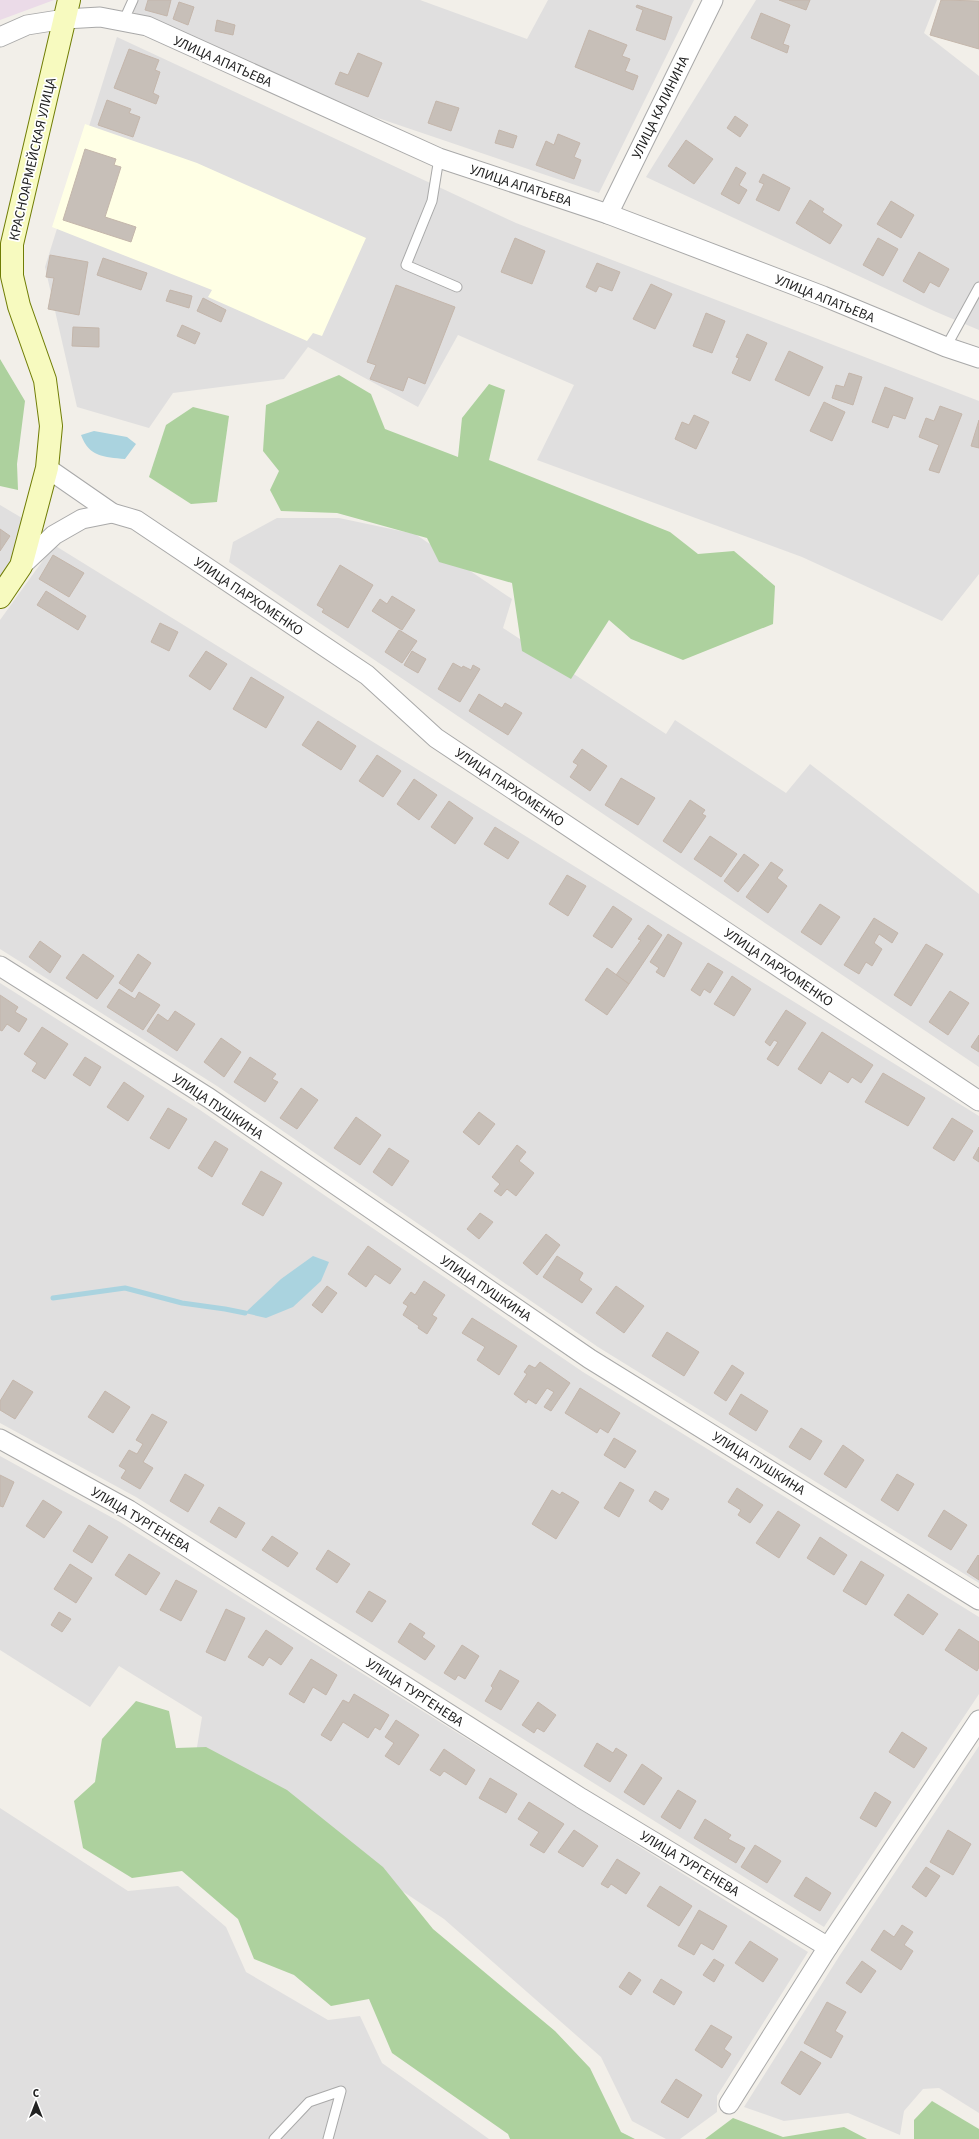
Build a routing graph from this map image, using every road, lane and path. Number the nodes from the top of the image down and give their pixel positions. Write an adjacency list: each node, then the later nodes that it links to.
1 (132, 0): 4 (lane)
2 (713, 0): 7 (street, УЛИЦА КАЛИНИНА)
3 (67, 10): 4 (street, УЛИЦА АПАТЬЕВА); 5 (street, УЛИЦА АПАТЬЕВА); 12 (street, КРАСНОАРМЕЙСКАЯ УЛИЦА)
4 (123, 22): 6 (street, УЛИЦА АПАТЬЕВА)
5 (0, 37)
6 (439, 158): 7 (street, УЛИЦА АПАТЬЕВА); 8 (lane)
7 (608, 214): 10 (street, УЛИЦА АПАТЬЕВА)
8 (457, 287)
9 (979, 288): 10 (lane)
10 (946, 347): 11 (street, УЛИЦА АПАТЬЕВА)
11 (979, 358)
12 (48, 468): 13 (street, УЛИЦА ПАРХОМЕНКО); 14 (street, КРАСНОАРМЕЙСКАЯ УЛИЦА)
13 (112, 512): 14 (street); 17 (street, УЛИЦА ПАРХОМЕНКО)
14 (21, 566): 15 (street, КРАСНОАРМЕЙСКАЯ УЛИЦА)
15 (0, 597)
16 (0, 966): 19 (street, УЛИЦА ПУШКИНА)
17 (979, 1101)
18 (0, 1439): 21 (street, УЛИЦА ТУРГЕНЕВА)
19 (979, 1600)
20 (979, 1720): 21 (street)
21 (828, 1947): 22 (street)
22 (729, 2104)
23 (274, 2139): 24 (lane)
24 (328, 2139)

